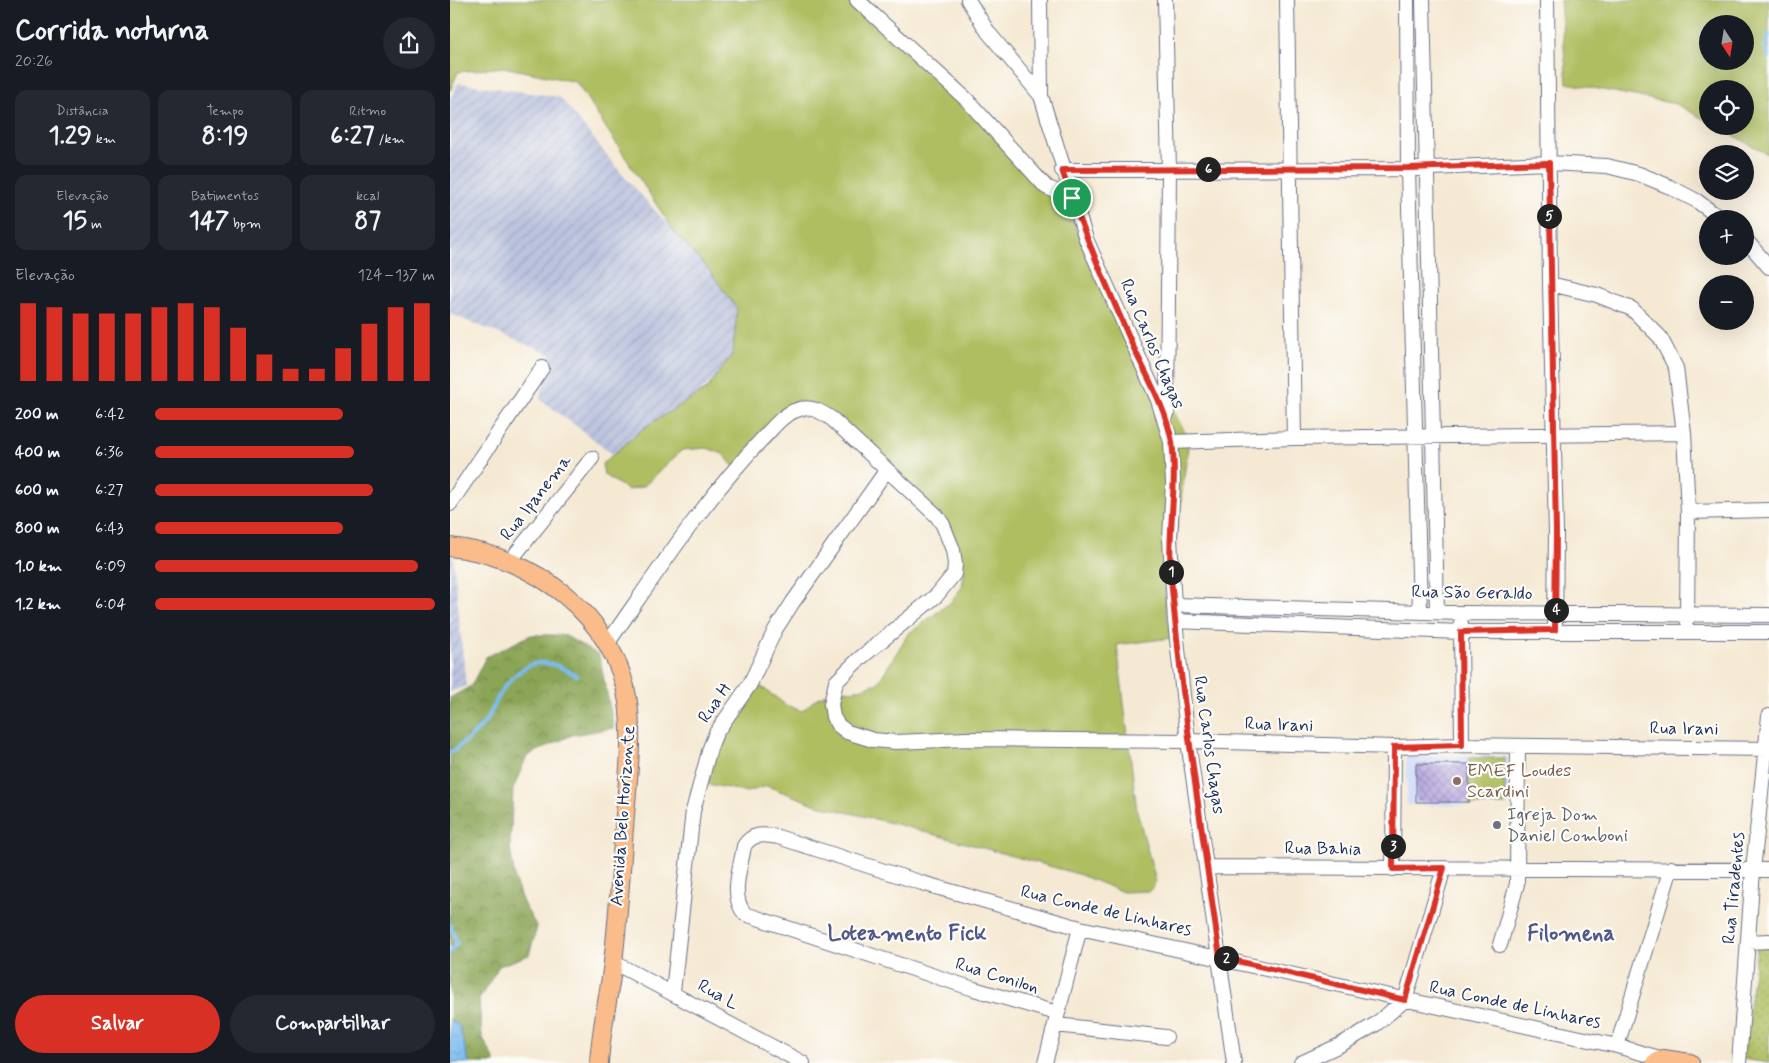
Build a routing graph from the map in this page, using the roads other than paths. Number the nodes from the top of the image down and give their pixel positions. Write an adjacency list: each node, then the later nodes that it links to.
1 (857, 0): 16 (street)
2 (968, 0): 9 (street, Rua Carlos Chagas)
3 (1040, 0): 9 (street)
4 (1165, 0): 15 (street)
5 (1287, 0): 11 (street)
6 (1407, 0): 12 (street)
7 (1423, 0): 13 (street)
8 (1547, 0): 10 (street)
9 (1041, 96): 14 (street, Rua Carlos Chagas)
10 (1549, 163): 13 (street); 17 (street); 20 (street)
11 (1289, 168): 12 (street); 15 (street); 26 (street)
12 (1408, 168): 13 (street); 27 (street)
13 (1426, 168): 25 (street)
14 (1062, 170): 15 (street); 16 (street, Rua Carlos Chagas)
15 (1169, 170): 22 (street)
16 (1072, 198): 22 (street, Rua Carlos Chagas)
17 (1708, 210)
18 (1754, 250): 19 (street)
19 (1769, 267)
20 (1550, 284): 23 (street); 24 (street)
21 (542, 368): 31 (street)
22 (1167, 426): 28 (street, Rua Carlos Chagas)
23 (1684, 433): 24 (street); 33 (street)
24 (1555, 436): 25 (street); 39 (street)
25 (1431, 437): 27 (street); 38 (street)
26 (1294, 438): 27 (street); 28 (street)
27 (1415, 438): 37 (street)
28 (1172, 442): 36 (street, Rua Carlos Chagas)
29 (592, 458): 35 (street, Rua Ipanema)
30 (886, 471): 48 (street); 50 (street, Rua Irani); 69 (street, Rua H)
31 (450, 504)
32 (1769, 510): 33 (street)
33 (1688, 512): 41 (street)
34 (450, 547): 35 (main road, Avenida Belo Horizonte)
35 (510, 561): 48 (main road, Avenida Belo Horizonte)
36 (1174, 605): 37 (street, Rua São Geraldo); 43 (street, Rua Carlos Chagas)
37 (1420, 611): 38 (street, Rua São Geraldo)
38 (1437, 611): 40 (street, Rua São Geraldo)
39 (1556, 612): 40 (street, Rua São Geraldo); 41 (street, Rua São Geraldo); 44 (street)
40 (1462, 613): 46 (street)
41 (1687, 613): 42 (street, Rua São Geraldo); 45 (street)
42 (1769, 615)
43 (1175, 621): 46 (street, Rua São Geraldo); 50 (street, Rua Carlos Chagas)
44 (1555, 630): 45 (street, Rua São Geraldo); 46 (street, Rua São Geraldo)
45 (1687, 631): 47 (street, Rua São Geraldo)
46 (1461, 632): 51 (street)
47 (1769, 632)
48 (607, 644): 68 (main road, Avenida Belo Horizonte)
49 (1769, 716): 54 (street, Rua Tiradentes)
50 (1188, 741): 53 (street, Rua Irani); 56 (street, Rua Carlos Chagas)
51 (1462, 745): 52 (street, Rua Irani); 53 (street, Rua Irani)
52 (1518, 746): 54 (street, Rua Irani); 57 (street)
53 (1394, 747): 60 (street)
54 (1768, 749): 61 (street, Rua Tiradentes)
55 (778, 836): 63 (street, Rua Conde de Linhares); 71 (street, Rua Conilon)
56 (1208, 867): 60 (street, Rua Bahia); 67 (street, Rua Carlos Chagas)
57 (1517, 867): 58 (street, Rua Bahia); 59 (street, Rua Bahia); 66 (street)
58 (1444, 868): 60 (street, Rua Bahia); 70 (street)
59 (1671, 868): 61 (street, Rua Bahia); 73 (street)
60 (1393, 869)
61 (1753, 870): 62 (street, Rua Bahia); 64 (street, Rua Tiradentes)
62 (1769, 870)
63 (1080, 928): 67 (street, Rua Conde de Linhares); 71 (street)
64 (1748, 942): 65 (street); 81 (street, Rua Tiradentes)
65 (1769, 942)
66 (1500, 945)
67 (1220, 957): 70 (street, Rua Conde de Linhares); 78 (street, Rua Carlos Chagas)
68 (613, 962): 69 (street, Rua L); 75 (main road, Avenida Belo Horizonte)
69 (673, 992): 76 (street, Rua L)
70 (1405, 1000): 73 (street, Rua Conde de Linhares); 79 (street)
71 (1057, 1019): 72 (street, Rua Conilon); 77 (street)
72 (1166, 1037)
73 (1617, 1046): 74 (street, Rua Conde de Linhares)
74 (1659, 1061): 80 (main road)
75 (599, 1063)
76 (804, 1063)
77 (1045, 1063)
78 (1234, 1063)
79 (1301, 1063)
80 (1690, 1063)
81 (1739, 1063)

